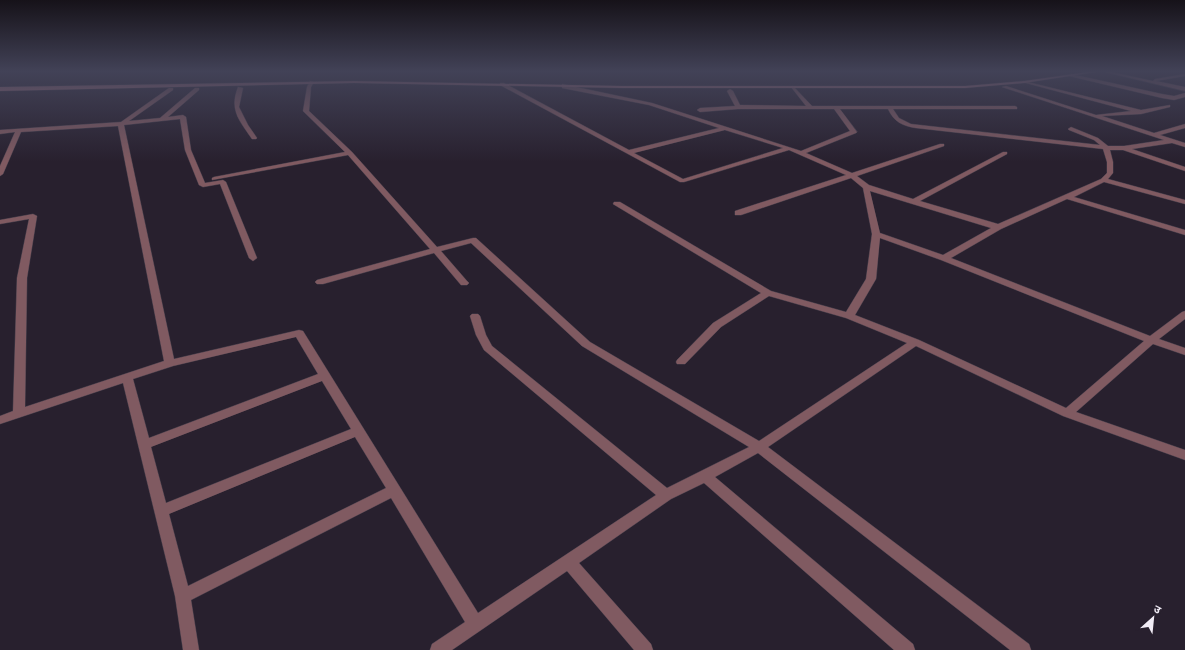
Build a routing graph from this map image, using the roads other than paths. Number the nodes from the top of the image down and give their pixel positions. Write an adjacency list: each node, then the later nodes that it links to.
1 (152, 102): 21 (street)
2 (181, 102): 20 (street)
3 (237, 102): 28 (street)
4 (307, 102): 36 (street)
5 (537, 102): 35 (street)
6 (642, 102): 23 (street)
7 (736, 102): 11 (street)
8 (806, 102): 13 (street)
9 (1051, 102): 19 (street)
10 (1103, 102): 18 (street)
11 (738, 106): 13 (street); 17 (street)
12 (1168, 106): 18 (street)
13 (810, 107): 14 (street)
14 (836, 108): 15 (street); 37 (street)
15 (890, 108): 16 (street); 33 (street)
16 (1015, 108)
17 (700, 110)
18 (1141, 112): 19 (street)
19 (1093, 116): 27 (street)
20 (162, 119): 21 (street); 43 (street)
21 (121, 124): 25 (street); 67 (street)
22 (1185, 126): 27 (street)
23 (725, 128): 32 (street); 35 (street)
24 (1071, 129): 33 (street)
25 (19, 130): 26 (street); 40 (street)
26 (0, 132)
27 (1153, 135): 29 (street)
28 (254, 138)
29 (1172, 141): 31 (street); 34 (street)
30 (942, 145): 41 (street)
31 (1185, 145)
32 (789, 148): 35 (street); 37 (street)
33 (1107, 148): 34 (street); 42 (street)
34 (1124, 148): 39 (street)
35 (629, 152)
36 (350, 153): 43 (street); 54 (street)
37 (801, 153): 41 (street)
38 (1005, 153): 46 (street)
39 (1185, 169)
40 (0, 174)
41 (852, 175): 44 (street); 49 (street)
42 (1103, 180): 45 (street); 47 (street)
43 (202, 182): 55 (street)
44 (866, 187): 46 (street); 53 (street)
45 (1067, 197): 51 (street); 52 (street)
46 (914, 201): 51 (street)
47 (1185, 202)
48 (617, 204): 59 (street)
49 (738, 213)
50 (0, 222): 71 (street)
51 (998, 227): 56 (street)
52 (1185, 233)
53 (876, 234): 56 (street); 62 (street)
54 (436, 251): 57 (street); 58 (street); 75 (street)
55 (253, 258)
56 (944, 258): 63 (street)
57 (320, 282)
58 (464, 283)
59 (768, 293): 62 (street); 66 (street)
60 (1185, 314): 63 (street)
61 (475, 316): 79 (street)
62 (849, 316): 64 (street)
63 (1151, 340): 65 (street); 70 (street)
64 (915, 342): 70 (street); 75 (street)
65 (1185, 352)
66 (681, 362)
67 (170, 363): 68 (street); 69 (street)
68 (325, 376): 73 (street); 74 (street)
69 (127, 377): 71 (street); 74 (street)
70 (1067, 413): 76 (street)
71 (19, 414): 72 (street)
72 (0, 420)
73 (358, 431): 78 (street); 80 (street)
74 (144, 445): 80 (street)
75 (759, 448): 77 (street); 88 (street)
76 (1185, 455)
77 (706, 476): 79 (street); 87 (street)
78 (394, 490): 82 (street); 83 (street)
79 (666, 495): 81 (street)
80 (161, 510): 82 (street)
81 (568, 561): 83 (street); 86 (street)
82 (183, 596): 84 (street)
83 (476, 625): 85 (street)
84 (191, 650)
85 (438, 650)
86 (645, 650)
87 (906, 650)
88 (1023, 650)

